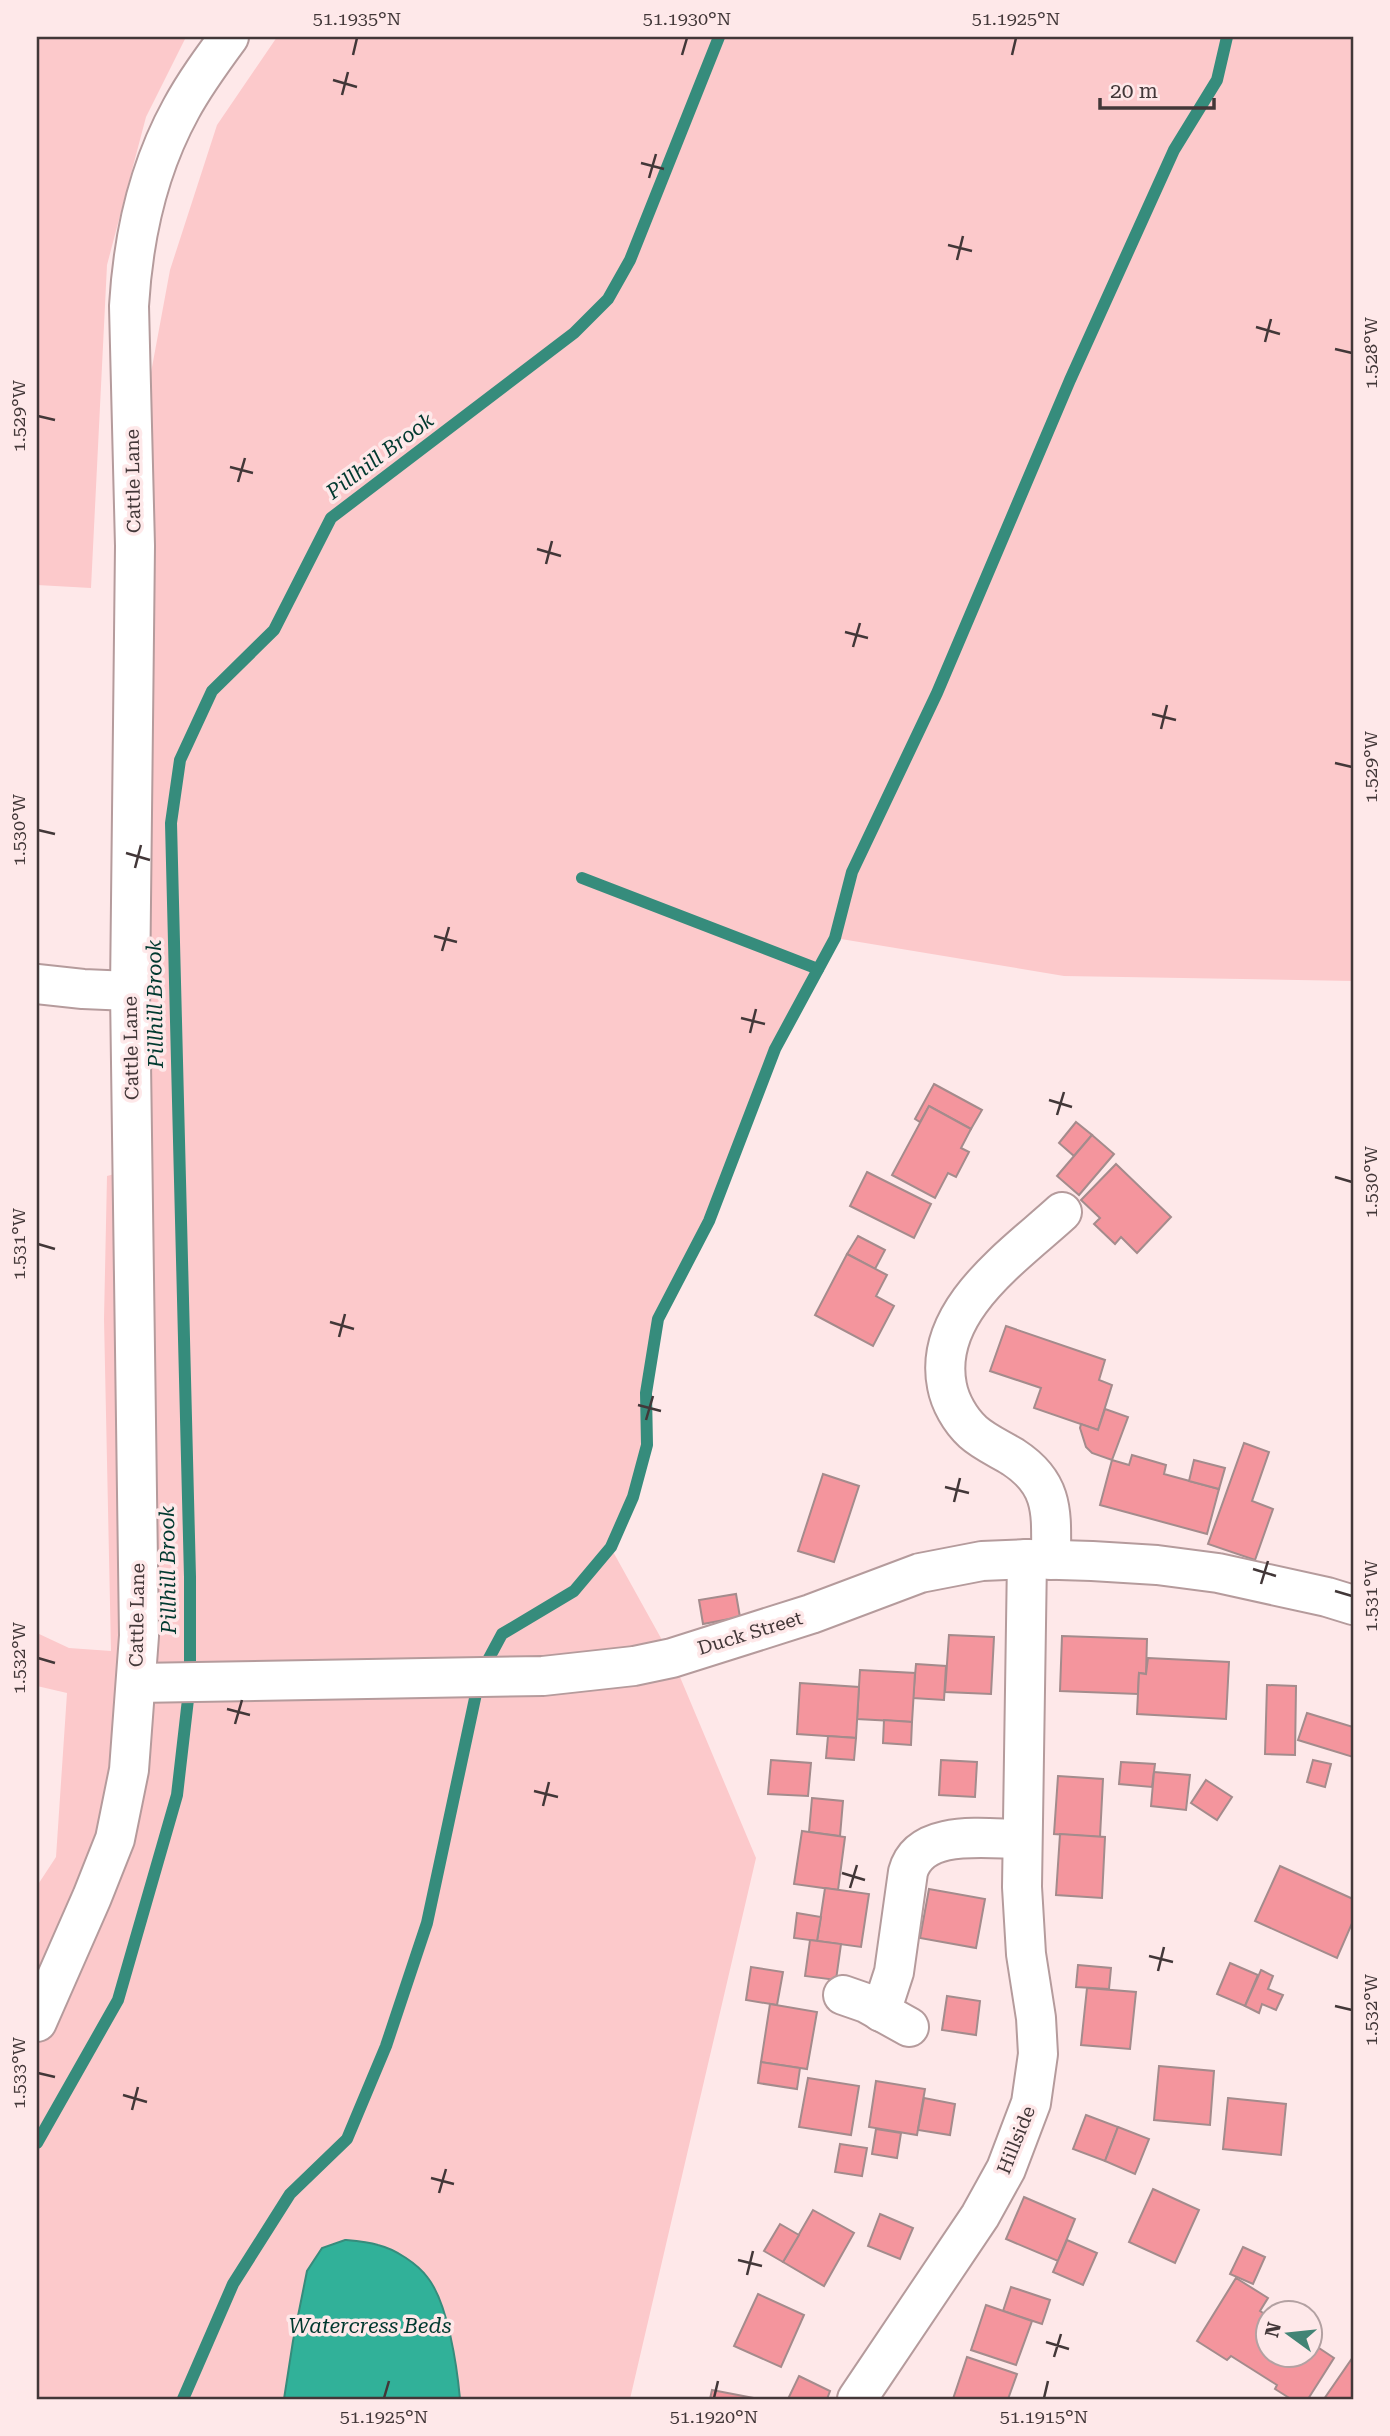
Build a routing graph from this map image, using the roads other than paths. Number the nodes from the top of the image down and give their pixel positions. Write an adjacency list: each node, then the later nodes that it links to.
1 (229, 37): 3 (street, Cattle Lane)
2 (37, 984): 3 (street)
3 (130, 991): 7 (street, Cattle Lane)
4 (1062, 1212): 5 (street, Hillside)
5 (1039, 1560): 6 (street, Duck Street); 7 (street, Duck Street); 8 (street, Hillside)
6 (1353, 1605)
7 (148, 1683): 10 (street, Cattle Lane)
8 (1022, 1839): 9 (street); 11 (street, Hillside)
9 (843, 1995)
10 (37, 2022)
11 (857, 2399)

